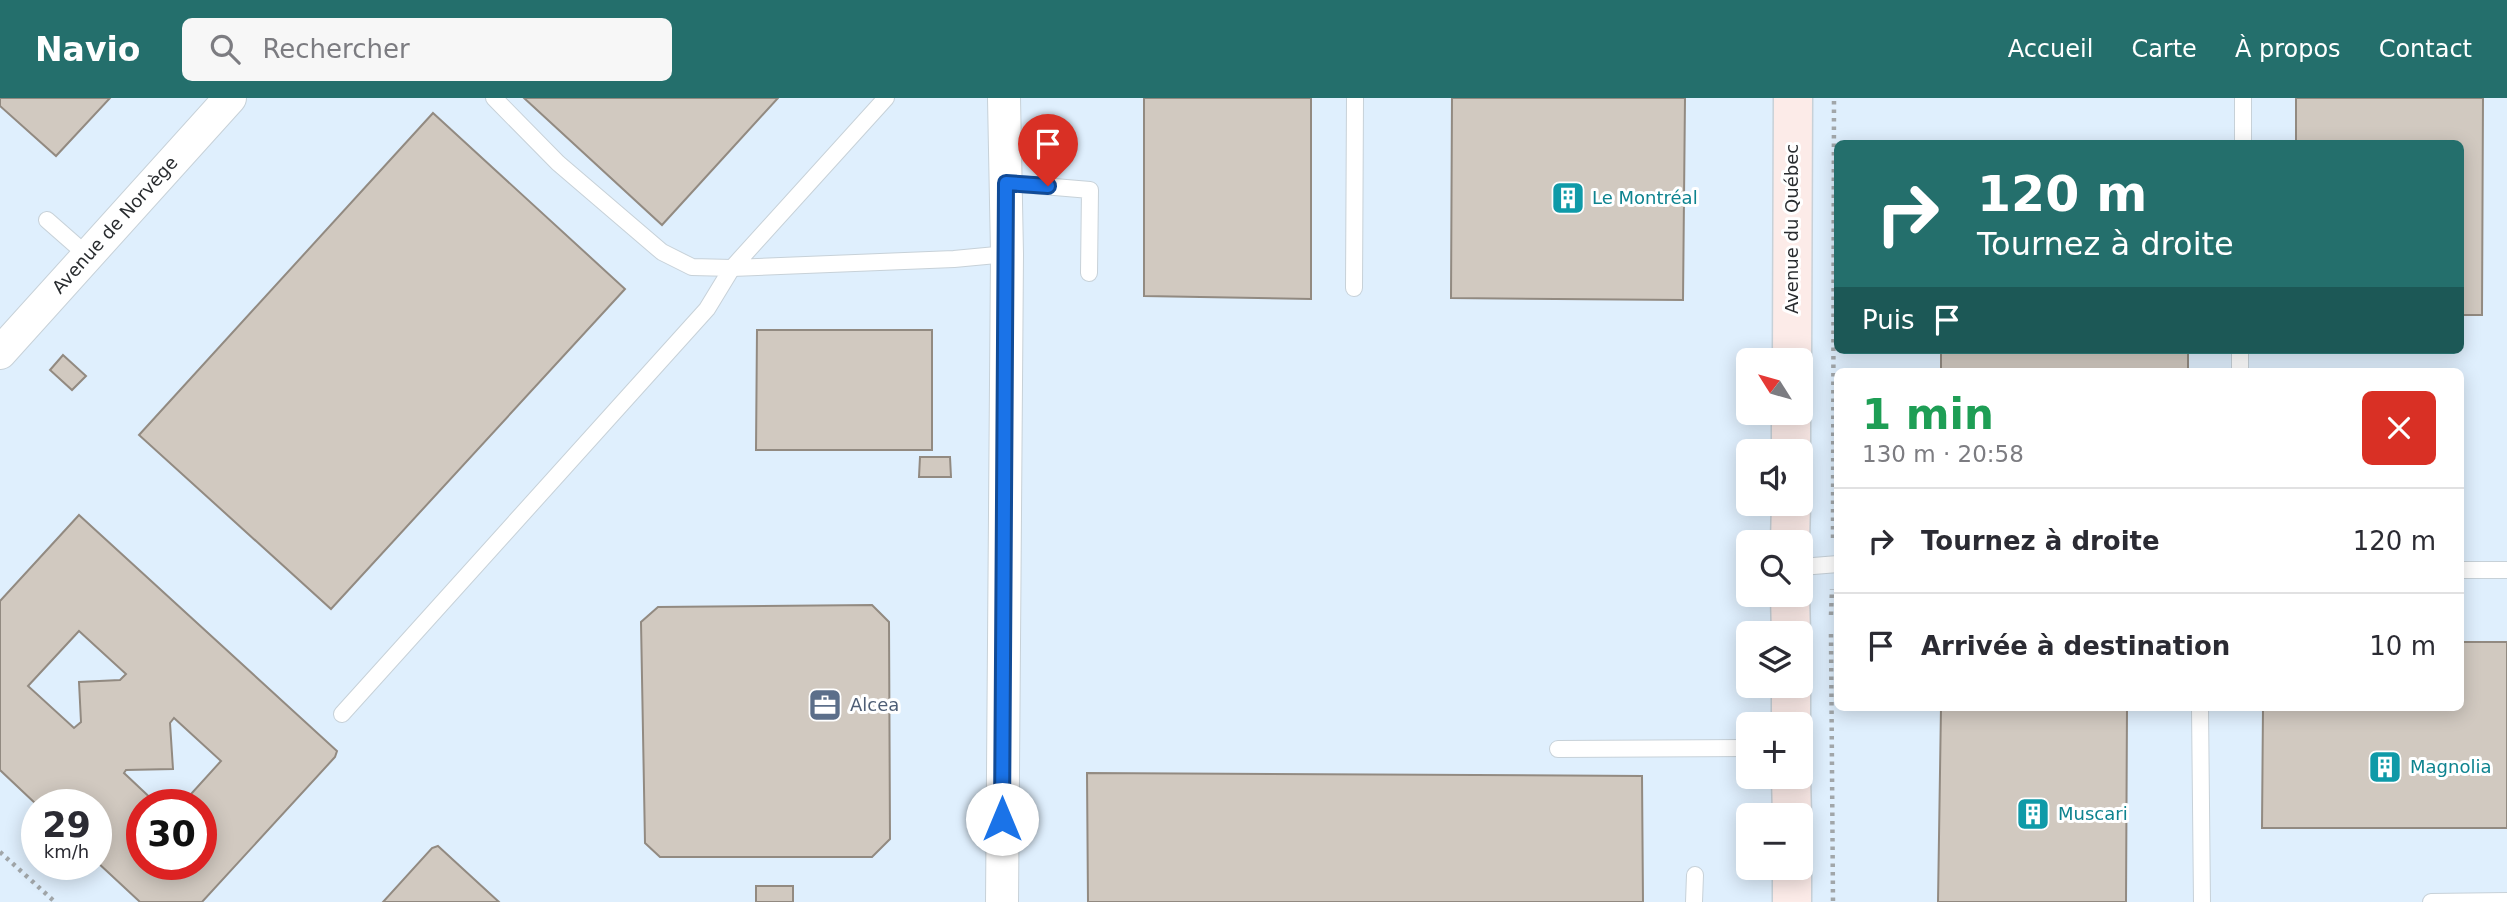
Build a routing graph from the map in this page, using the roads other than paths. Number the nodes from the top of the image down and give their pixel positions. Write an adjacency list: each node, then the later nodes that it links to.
1 (494, 98): 13 (lane)
2 (886, 98): 13 (lane)
3 (1004, 98): 9 (street)
4 (1355, 98): 15 (lane)
5 (1793, 98): 16 (street, Avenue du Québec)
6 (2243, 98): 8 (lane)
7 (223, 100): 12 (street, Avenue de Norvège)
8 (2243, 140)
9 (1006, 183): 11 (street); 14 (lane)
10 (47, 220): 12 (lane)
11 (1007, 254): 13 (lane); 29 (street)
12 (88, 256): 17 (street, Avenue de Norvège)
13 (732, 268): 23 (lane)
14 (1089, 273)
15 (1354, 288)
16 (1792, 348)
17 (0, 353)
18 (1834, 564): 19 (lane)
19 (1813, 566)
20 (2464, 570): 21 (lane)
21 (2507, 570)
22 (2200, 711): 32 (lane)
23 (342, 714)
24 (1736, 748): 25 (lane)
25 (1558, 749)
26 (1695, 875): 30 (lane)
27 (1792, 880): 31 (street)
28 (2507, 901): 33 (lane)
29 (1002, 902)
30 (1694, 902)
31 (1792, 902)
32 (2202, 902)
33 (2431, 902)

